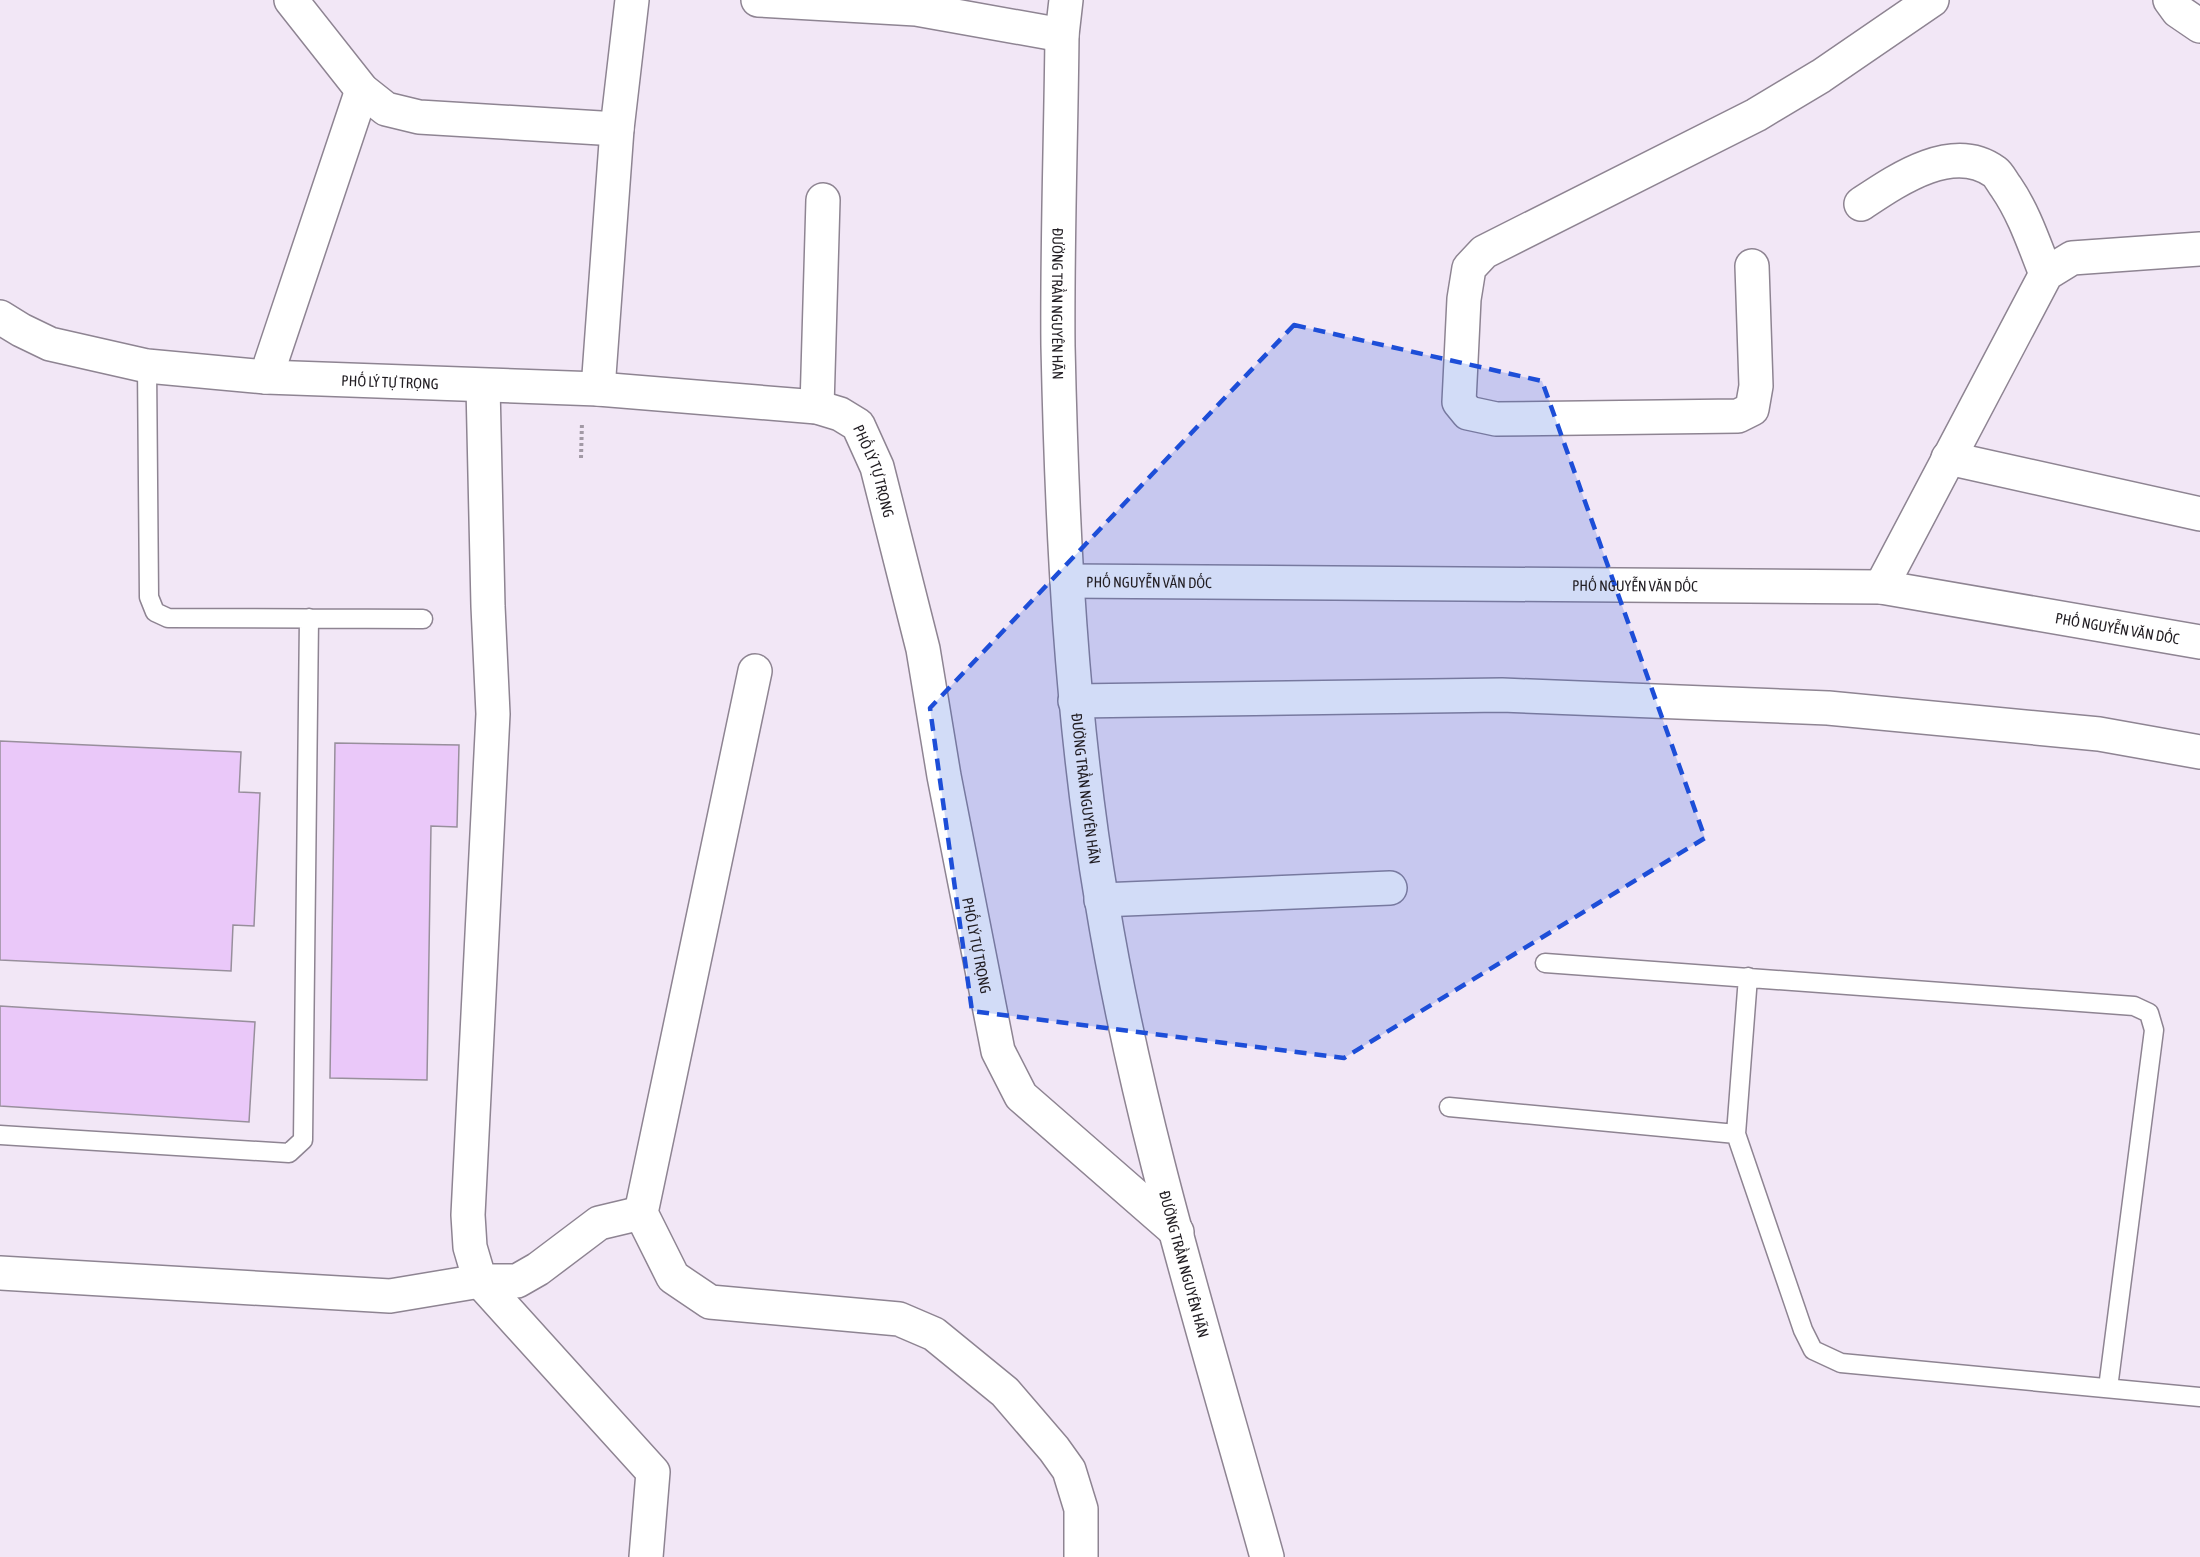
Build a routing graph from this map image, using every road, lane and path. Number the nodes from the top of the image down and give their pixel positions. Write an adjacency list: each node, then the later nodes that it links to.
1 (291, 0): 9 (street)
2 (632, 0): 10 (street)
3 (758, 0): 8 (street)
4 (1066, 0): 8 (street, ĐƯỜNG TRẦN NGUYÊN HÃN)
5 (1932, 0): 14 (street)
6 (2170, 0): 7 (street)
7 (2200, 26)
8 (1062, 35): 26 (street, ĐƯỜNG TRẦN NGUYÊN HÃN)
9 (362, 90): 10 (street); 20 (street)
10 (617, 129): 22 (street)
11 (823, 200): 23 (street)
12 (1861, 204): 15 (street)
13 (2200, 249): 15 (street)
14 (1752, 267)
15 (2046, 274): 24 (street)
16 (0, 317): 18 (street, PHỐ LÝ TỰ TRỌNG)
17 (0, 342): 18 (street)
18 (50, 344): 19 (street, PHỐ LÝ TỰ TRỌNG)
19 (147, 366): 20 (street, PHỐ LÝ TỰ TRỌNG); 28 (lane)
20 (266, 377): 21 (street, PHỐ LÝ TỰ TRỌNG)
21 (483, 386): 22 (street, PHỐ LÝ TỰ TRỌNG); 44 (street)
22 (598, 389): 23 (street, PHỐ LÝ TỰ TRỌNG)
23 (817, 407): 42 (street, PHỐ LÝ TỰ TRỌNG)
24 (1947, 458): 25 (street); 27 (street)
25 (2200, 514)
26 (1067, 581): 27 (street, PHỐ NGUYỄN VĂN DỐC); 32 (street, ĐƯỜNG TRẦN NGUYÊN HÃN)
27 (1881, 587): 30 (street, PHỐ NGUYỄN VĂN DỐC)
28 (309, 618): 29 (lane); 39 (lane)
29 (423, 619)
30 (2200, 642)
31 (755, 671): 41 (street)
32 (1076, 701): 33 (street); 35 (street, ĐƯỜNG TRẦN NGUYÊN HÃN)
33 (2200, 752)
34 (1390, 888): 35 (street)
35 (1101, 900): 42 (street, ĐƯỜNG TRẦN NGUYÊN HÃN)
36 (1545, 963): 37 (lane)
37 (1748, 977): 40 (lane); 45 (lane)
38 (1449, 1107): 40 (lane)
39 (0, 1134)
40 (1736, 1134): 45 (lane)
41 (641, 1213): 44 (street); 48 (street)
42 (1177, 1232): 49 (street, ĐƯỜNG TRẦN NGUYÊN HÃN)
43 (0, 1273): 44 (street)
44 (480, 1281): 47 (street)
45 (2108, 1388): 46 (lane)
46 (2200, 1397)
47 (646, 1557)
48 (1081, 1557)
49 (1267, 1557)

